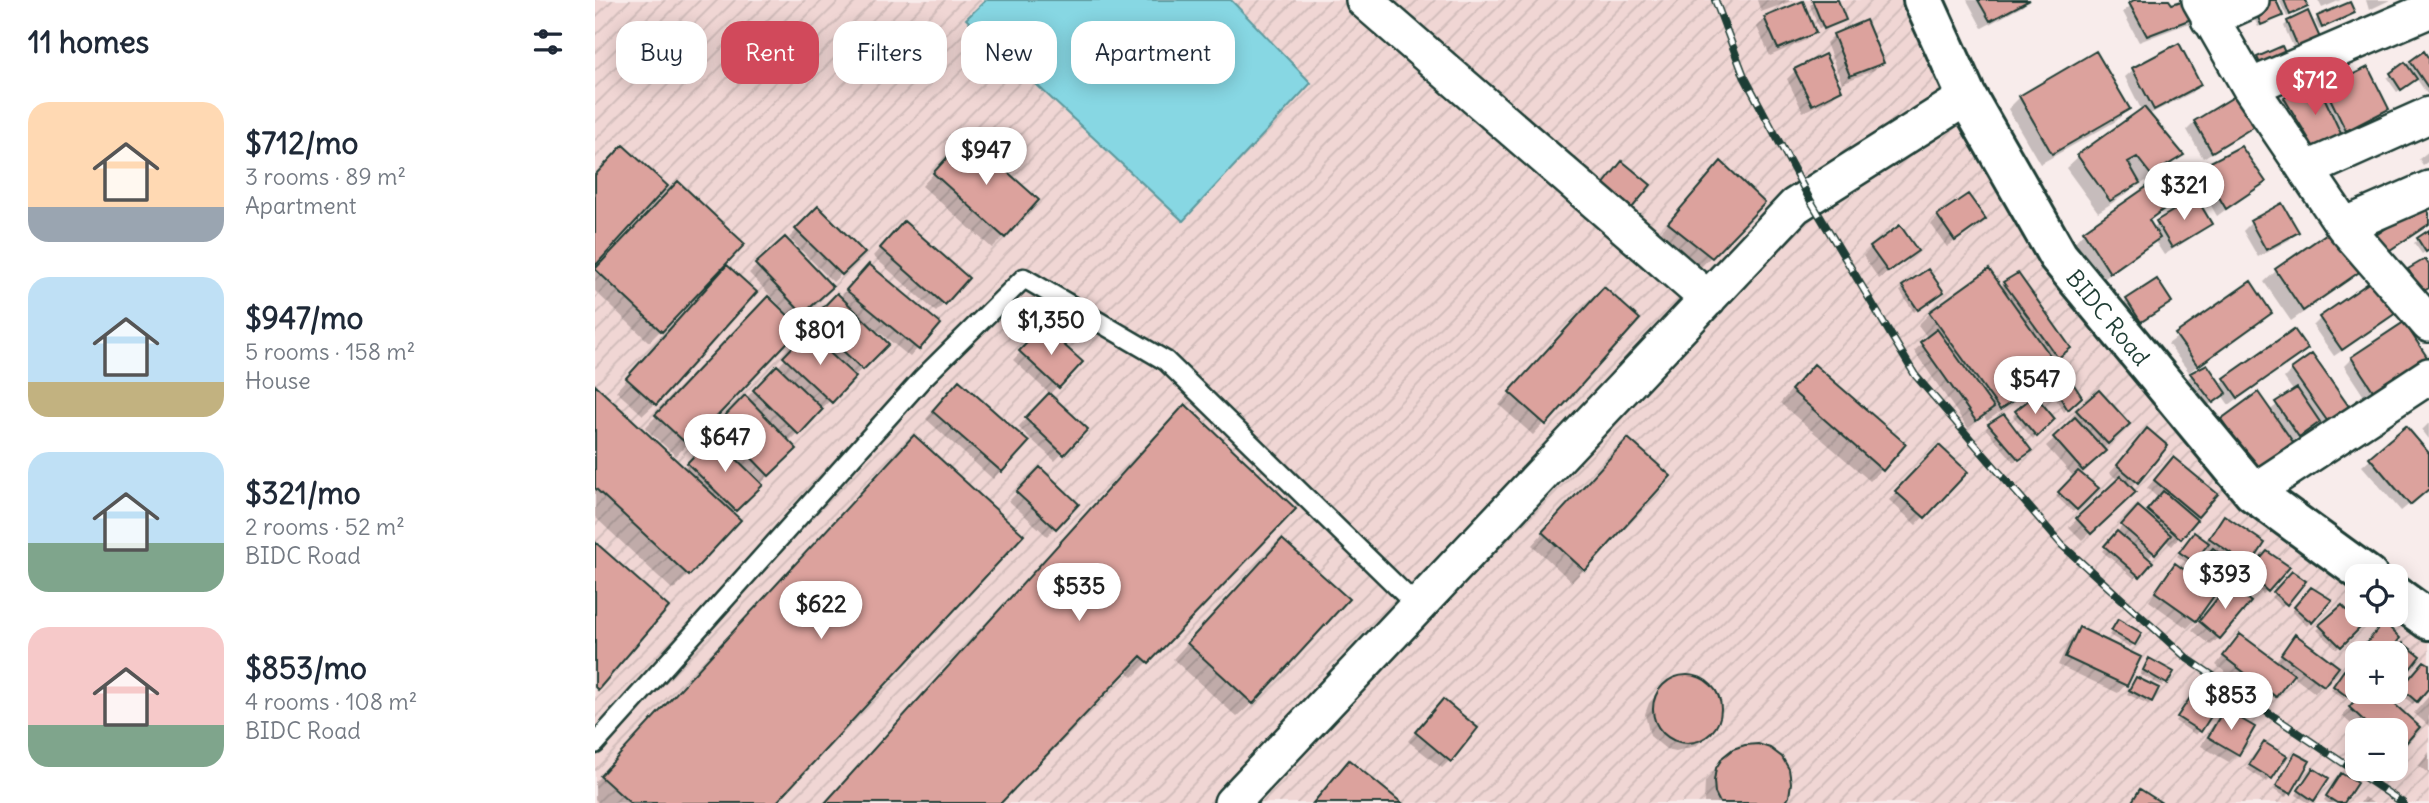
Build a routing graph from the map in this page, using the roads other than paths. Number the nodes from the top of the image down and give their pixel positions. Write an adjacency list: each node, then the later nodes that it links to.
1 (1364, 0): 12 (street)
2 (1923, 0): 7 (main road, BIDC Road)
3 (2251, 0): 4 (street)
4 (2205, 9): 6 (street)
5 (2429, 10): 6 (street)
6 (2250, 87): 9 (street)
7 (1967, 97): 12 (street); 15 (main road, BIDC Road)
8 (2429, 115): 9 (street)
9 (2306, 170): 11 (street)
10 (2429, 189): 11 (street)
11 (2344, 226): 13 (street)
12 (1708, 299): 18 (street)
13 (2424, 309)
14 (2429, 376): 15 (street)
15 (2253, 492): 16 (main road, BIDC Road)
16 (2352, 564)
17 (2408, 605): 19 (main road)
18 (1417, 606): 20 (lane); 21 (street)
19 (2429, 620)
20 (595, 744)
21 (1232, 803)

